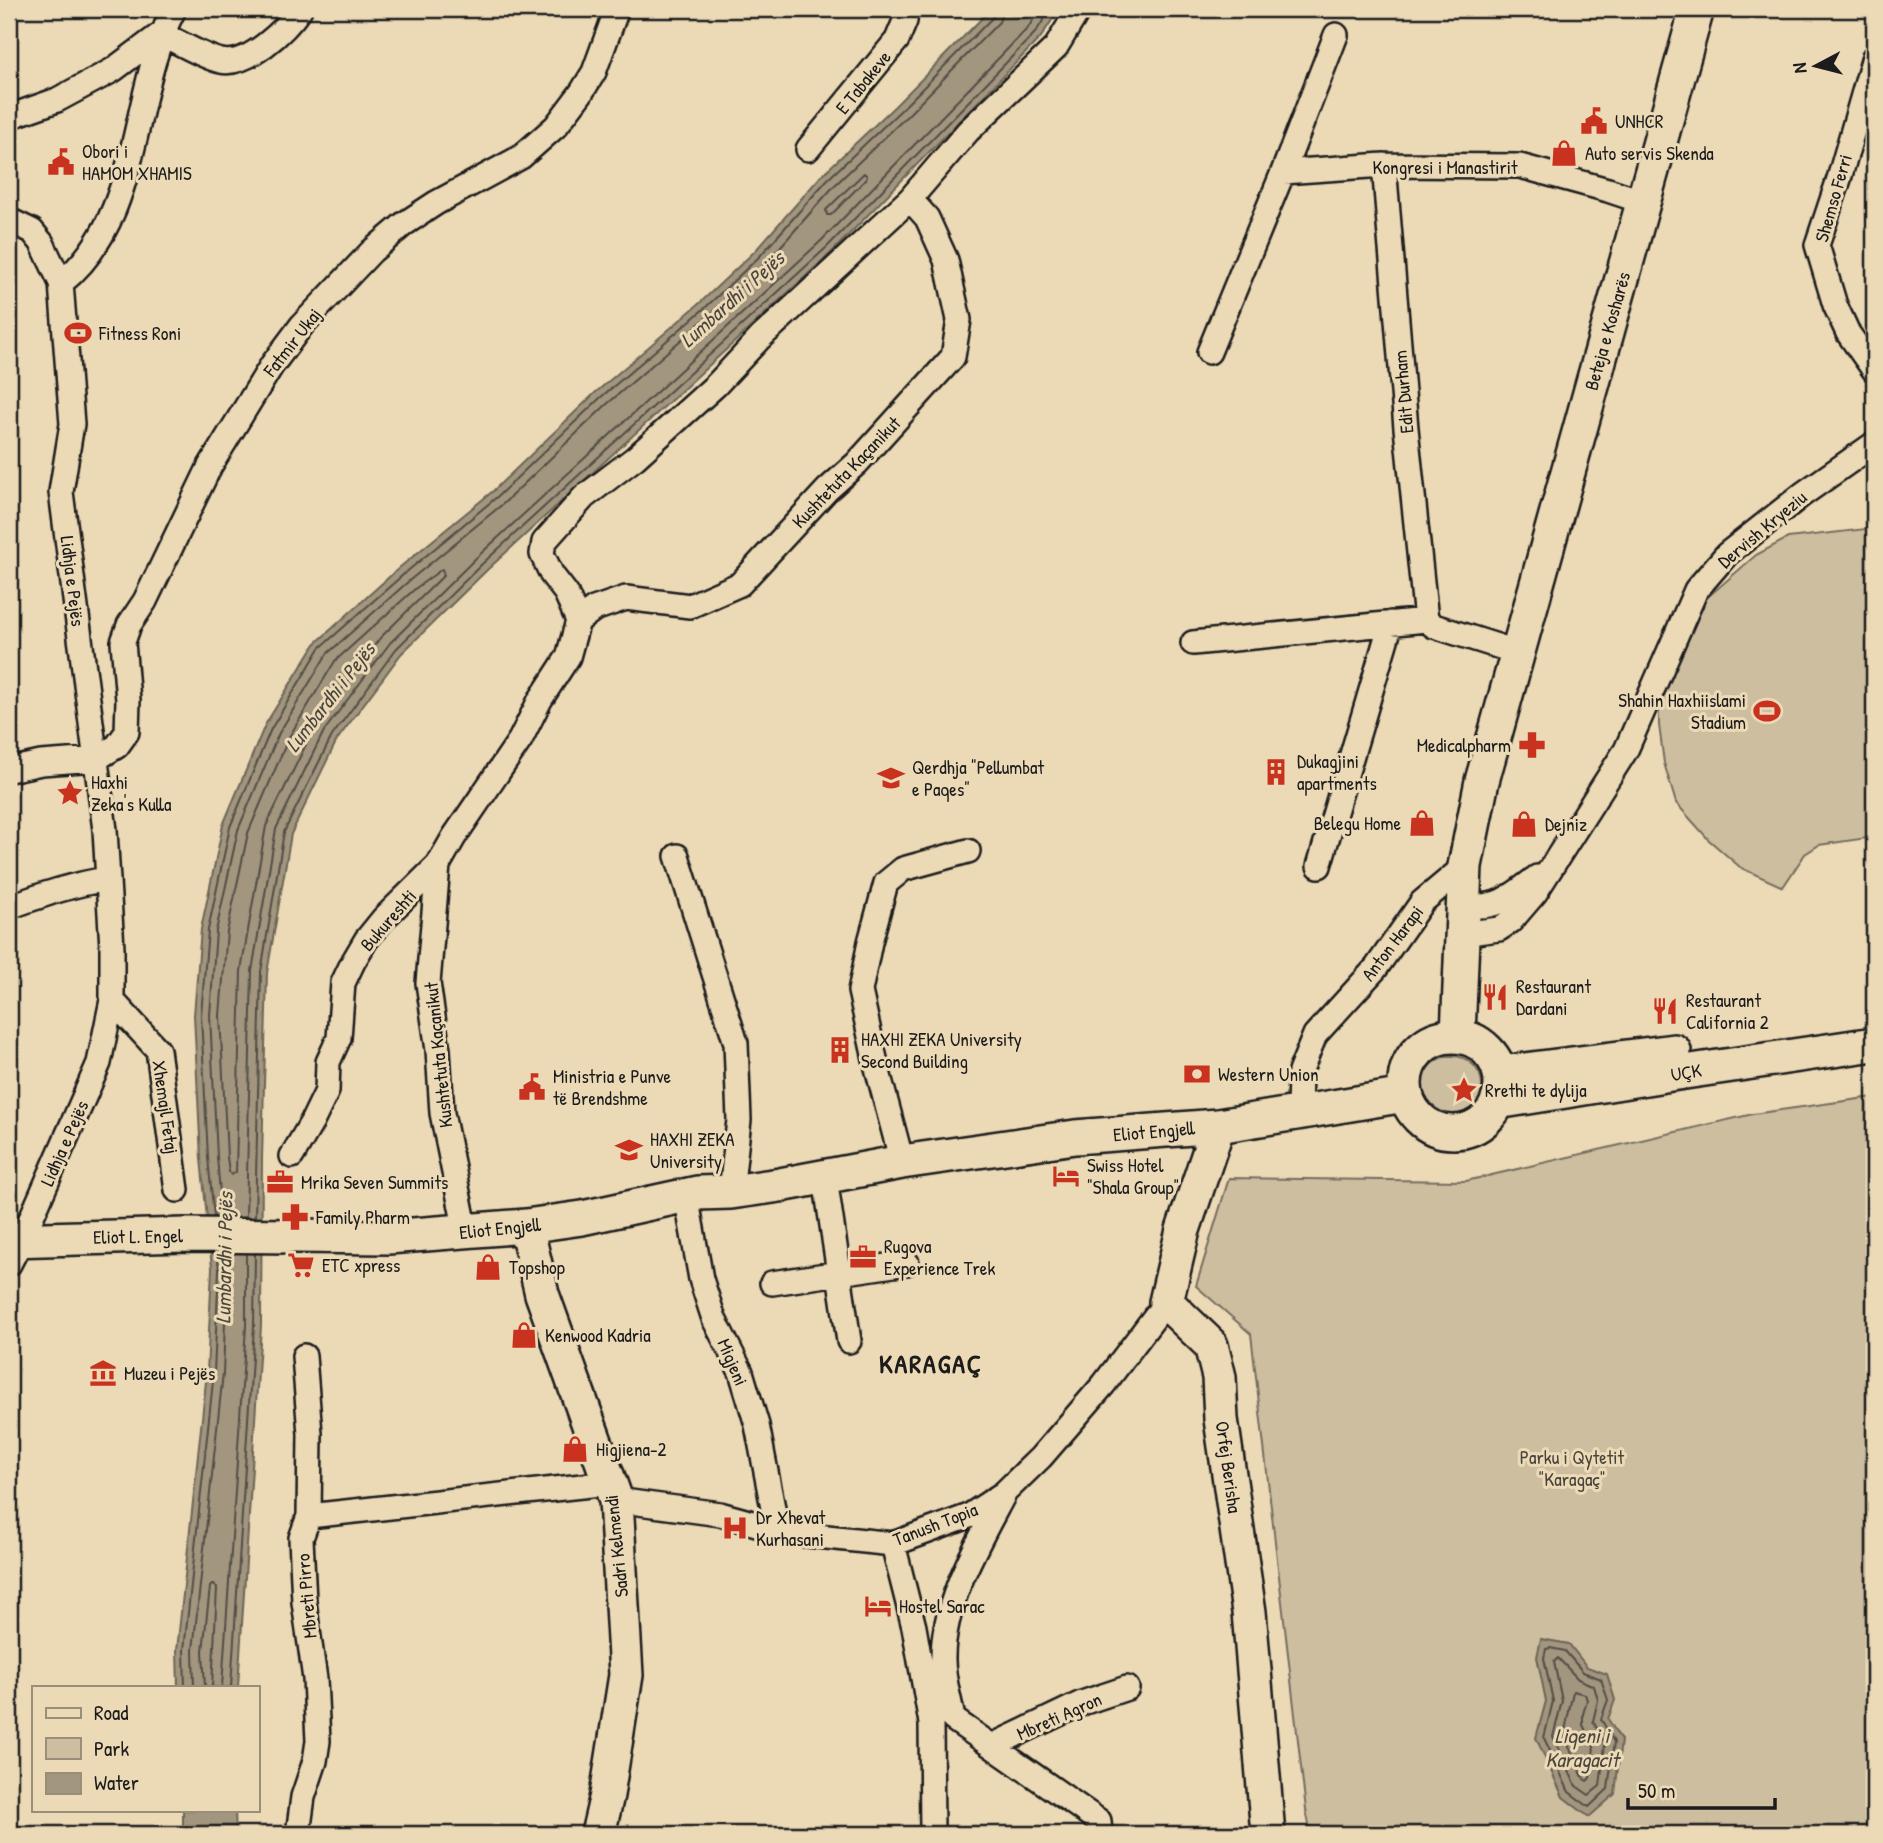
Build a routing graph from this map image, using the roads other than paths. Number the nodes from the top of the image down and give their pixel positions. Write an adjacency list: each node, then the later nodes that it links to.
1 (174, 9): 7 (street)
2 (300, 9): 7 (street)
3 (617, 9): 26 (street, Fatmir Ukaj)
4 (906, 9): 11 (street, E Tabakeve)
5 (1079, 9): 14 (street)
6 (1697, 9): 15 (main road, Beteja e Kosharës)
7 (161, 34): 10 (street); 17 (street)
8 (1336, 35): 13 (street)
9 (1874, 57): 19 (street, Shemso Ferri)
10 (9, 117)
11 (808, 149)
12 (1384, 165): 13 (street, Kongresi i Manastirit); 15 (street, Kongresi i Manastirit); 21 (street, Edit Durham)
13 (1283, 172): 18 (street)
14 (910, 199): 22 (street); 22 (street, Kushtetuta Kaçanikut)
15 (1644, 202): 25 (main road, Beteja e Kosharës)
16 (9, 220): 17 (street)
17 (61, 283): 26 (street, Lidhja e Pejës)
18 (1209, 352)
19 (1874, 370)
20 (1874, 443): 35 (street, Dervish Kryeziu)
21 (1426, 620): 23 (street); 25 (street)
22 (578, 621): 30 (street, Kushtetuta Kaçanikut)
23 (1391, 623): 24 (street); 31 (street)
24 (1193, 643)
25 (1516, 652): 32 (main road)
26 (96, 760): 27 (street); 33 (street, Lidhja e Pejës)
27 (9, 770)
28 (968, 851): 45 (street)
29 (677, 856): 48 (street)
30 (438, 865): 44 (street, Bukureshti); 51 (street, Kushtetuta Kaçanikut)
31 (1319, 866)
32 (1465, 866): 35 (main road); 42 (street, Anton Harapi)
33 (108, 879): 34 (street); 36 (street, Lidhja e Pejës)
34 (9, 907)
35 (1463, 919): 38 (main road)
36 (113, 1000): 47 (street, Xhemajl Fetaj); 53 (street, Lidhja e Pejës)
37 (1874, 1024): 40 (main road, UÇK)
38 (1458, 1035): 40 (main road); 41 (main road)
39 (1874, 1044): 40 (main road, UÇK)
40 (1499, 1088): 41 (main road)
41 (1405, 1095): 42 (main road, Eliot Engjell)
42 (1299, 1112): 43 (main road, Eliot Engjell)
43 (1218, 1126): 45 (main road, Eliot Engjell); 57 (main road)
44 (292, 1156)
45 (902, 1162): 46 (main road, Eliot Engjell)
46 (825, 1178): 48 (main road, Eliot Engjell); 55 (street)
47 (177, 1190)
48 (731, 1192): 49 (main road, Eliot Engjell)
49 (686, 1195): 50 (main road, Eliot Engjell); 63 (street, Migjeni)
50 (526, 1226): 51 (main road, Eliot Engjell); 60 (main road, Sadri Kelmendi)
51 (466, 1232): 52 (main road, Eliot Engjell)
52 (267, 1236): 53 (main road, Eliot L. Engel)
53 (13, 1247)
54 (907, 1263): 55 (street)
55 (837, 1273): 56 (street); 58 (street)
56 (772, 1283)
57 (1166, 1302): 61 (street, Tanush Topia); 73 (main road, Orfej Berisha)
58 (849, 1341)
59 (304, 1356): 62 (street, Mbreti Pirro)
60 (612, 1491): 62 (street, Tanush Topia); 63 (street, Tanush Topia); 70 (main road, Sadri Kelmendi)
61 (1004, 1493): 64 (street, Tanush Topia); 65 (street)
62 (309, 1516): 69 (street, Mbreti Pirro)
63 (777, 1529): 64 (street, Tanush Topia)
64 (893, 1544): 65 (street)
65 (934, 1678): 67 (street)
66 (1127, 1688): 68 (street, Mbreti Agron)
67 (942, 1721): 68 (street, Mbreti Agron); 71 (street)
68 (992, 1746): 72 (street, Mbreti Agron)
69 (298, 1834)
70 (598, 1834)
71 (932, 1834)
72 (1100, 1834)
73 (1268, 1834)

